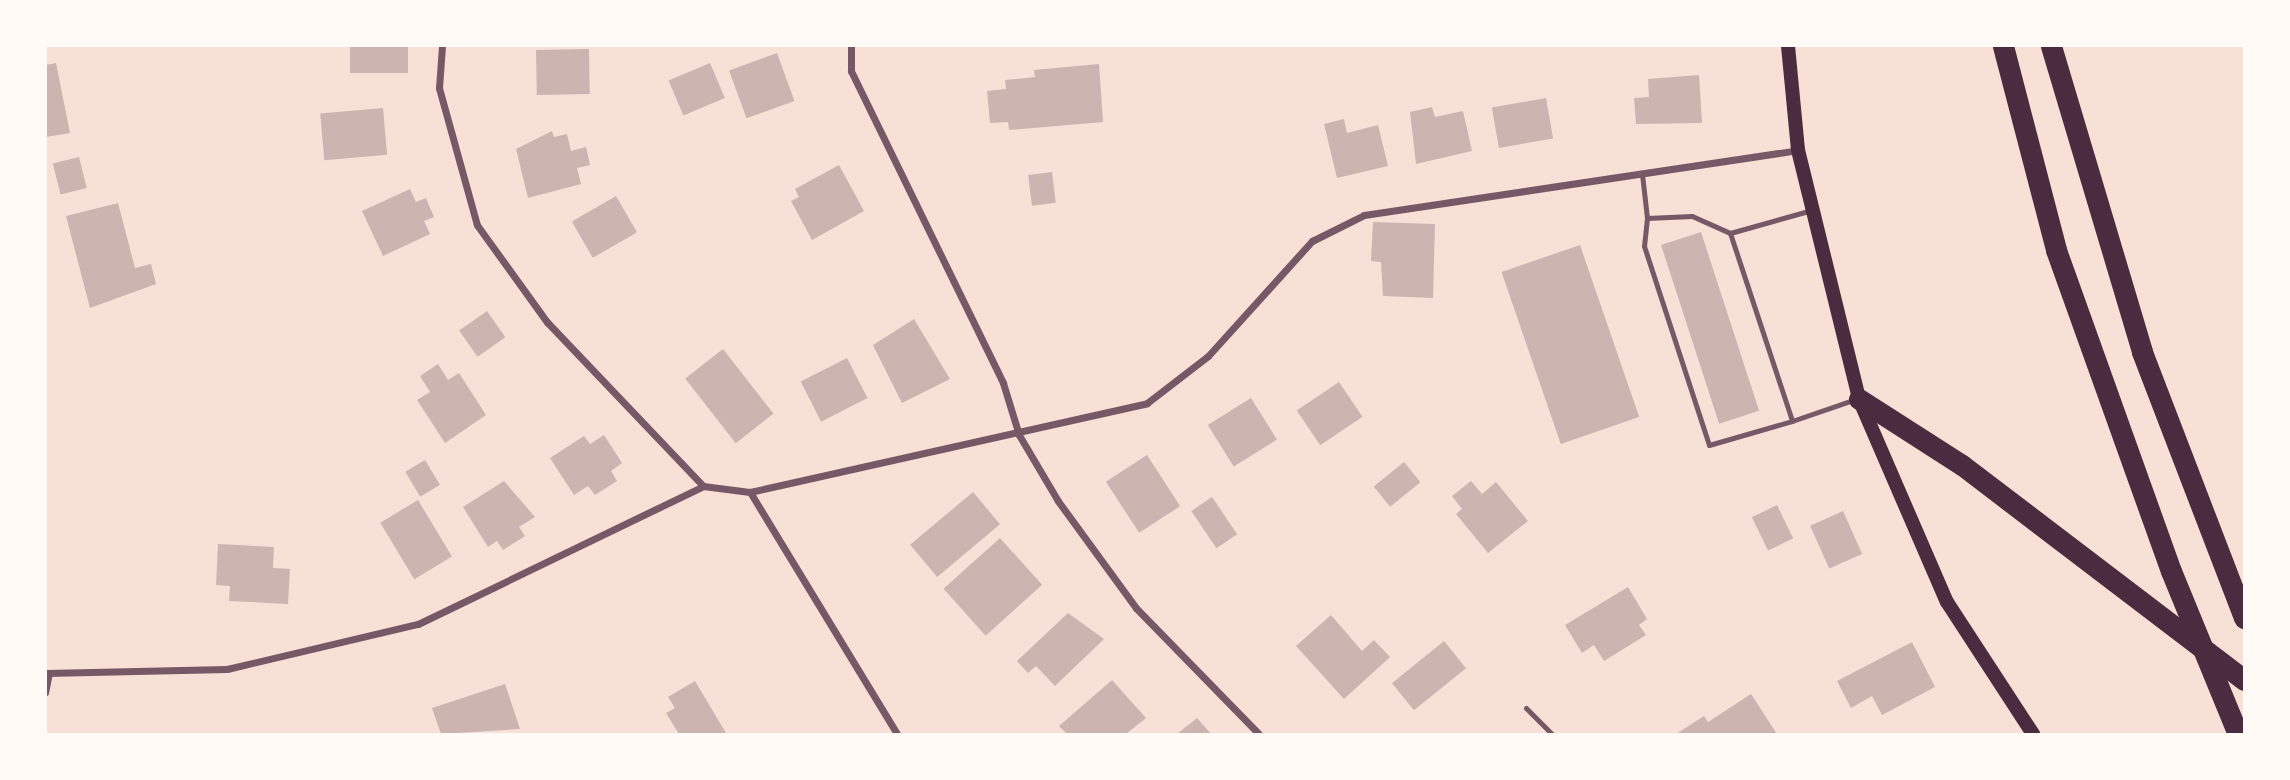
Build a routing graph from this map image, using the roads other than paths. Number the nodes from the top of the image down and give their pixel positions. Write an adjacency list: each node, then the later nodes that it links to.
1 (442, 46): 14 (street)
2 (851, 46): 13 (street)
3 (1788, 46): 6 (main road)
4 (2003, 46): 25 (highway)
5 (2051, 46): 16 (highway)
6 (1798, 150): 7 (street); 8 (main road)
7 (1642, 174): 9 (lane); 13 (street)
8 (1811, 209): 10 (lane); 11 (main road)
9 (1647, 218): 10 (lane); 12 (lane)
10 (1730, 233): 12 (lane)
11 (1859, 399): 12 (lane); 18 (highway); 24 (main road)
12 (1792, 421)
13 (1019, 435): 15 (street); 22 (street)
14 (703, 486): 15 (street); 17 (street)
15 (750, 492): 21 (street)
16 (2245, 618)
17 (48, 673): 19 (lane)
18 (2245, 680)
19 (46, 693)
20 (1526, 708): 23 (lane)
21 (897, 734)
22 (1259, 734)
23 (1552, 734)
24 (2033, 734)
25 (2238, 734)

